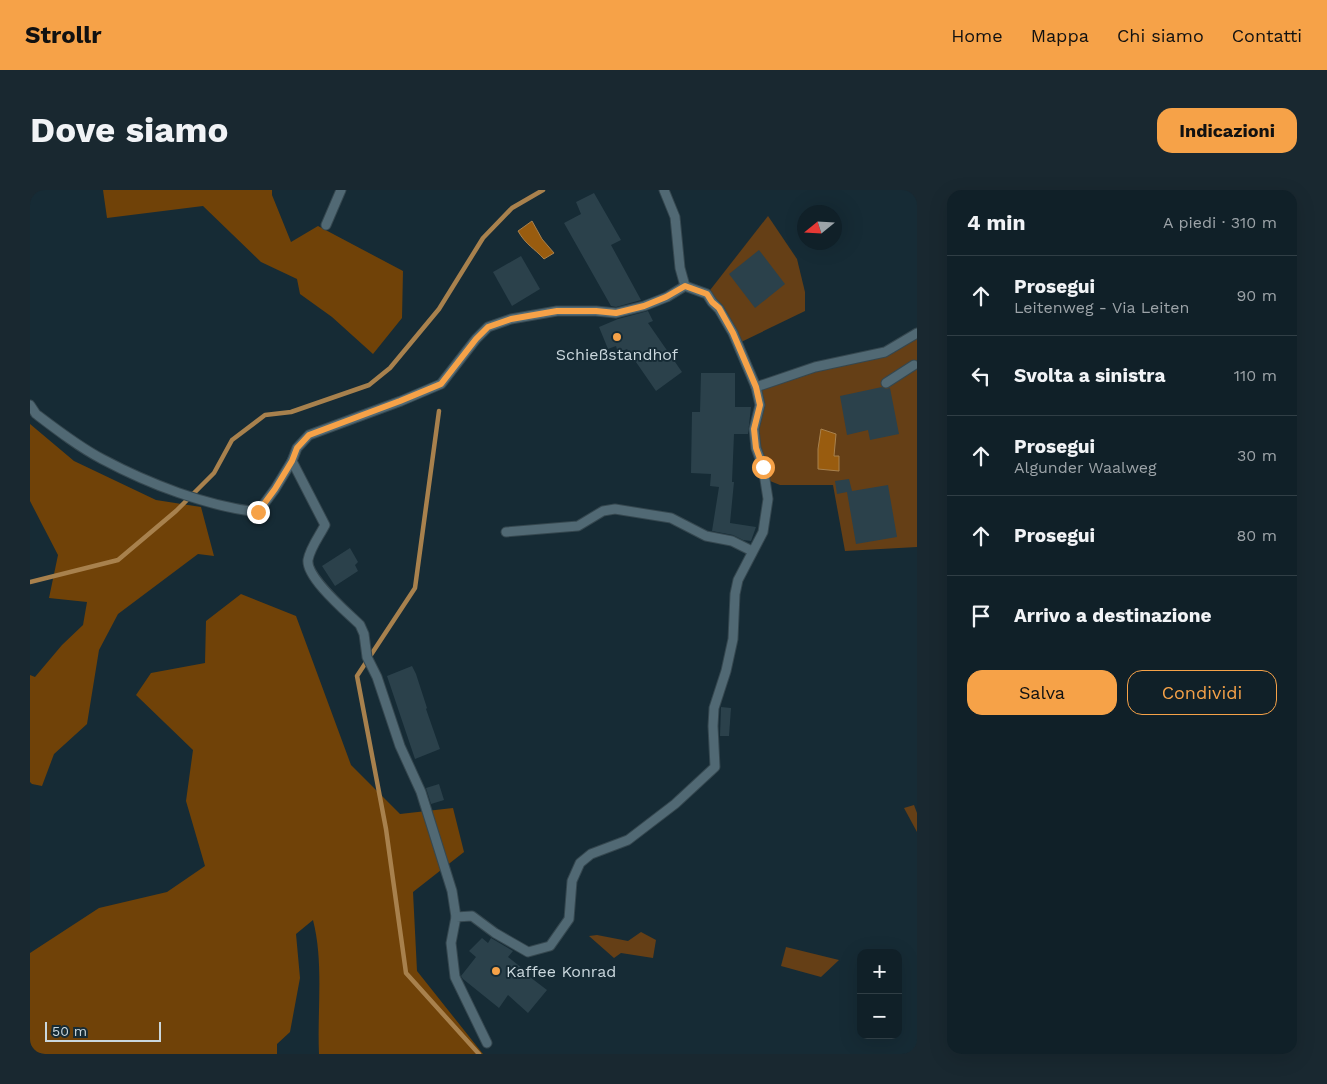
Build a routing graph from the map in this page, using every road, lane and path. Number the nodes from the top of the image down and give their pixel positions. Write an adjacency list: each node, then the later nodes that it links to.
1 (341, 190): 3 (lane)
2 (664, 190): 4 (lane)
3 (326, 225)
4 (685, 286): 8 (lane); 10 (lane)
5 (917, 333): 8 (lane)
6 (914, 365): 7 (lane)
7 (886, 383)
8 (756, 387): 12 (lane)
9 (30, 405): 10 (lane)
10 (292, 461): 13 (lane)
11 (506, 532): 12 (lane)
12 (752, 550): 13 (lane)
13 (456, 917): 14 (lane)
14 (487, 1043)

